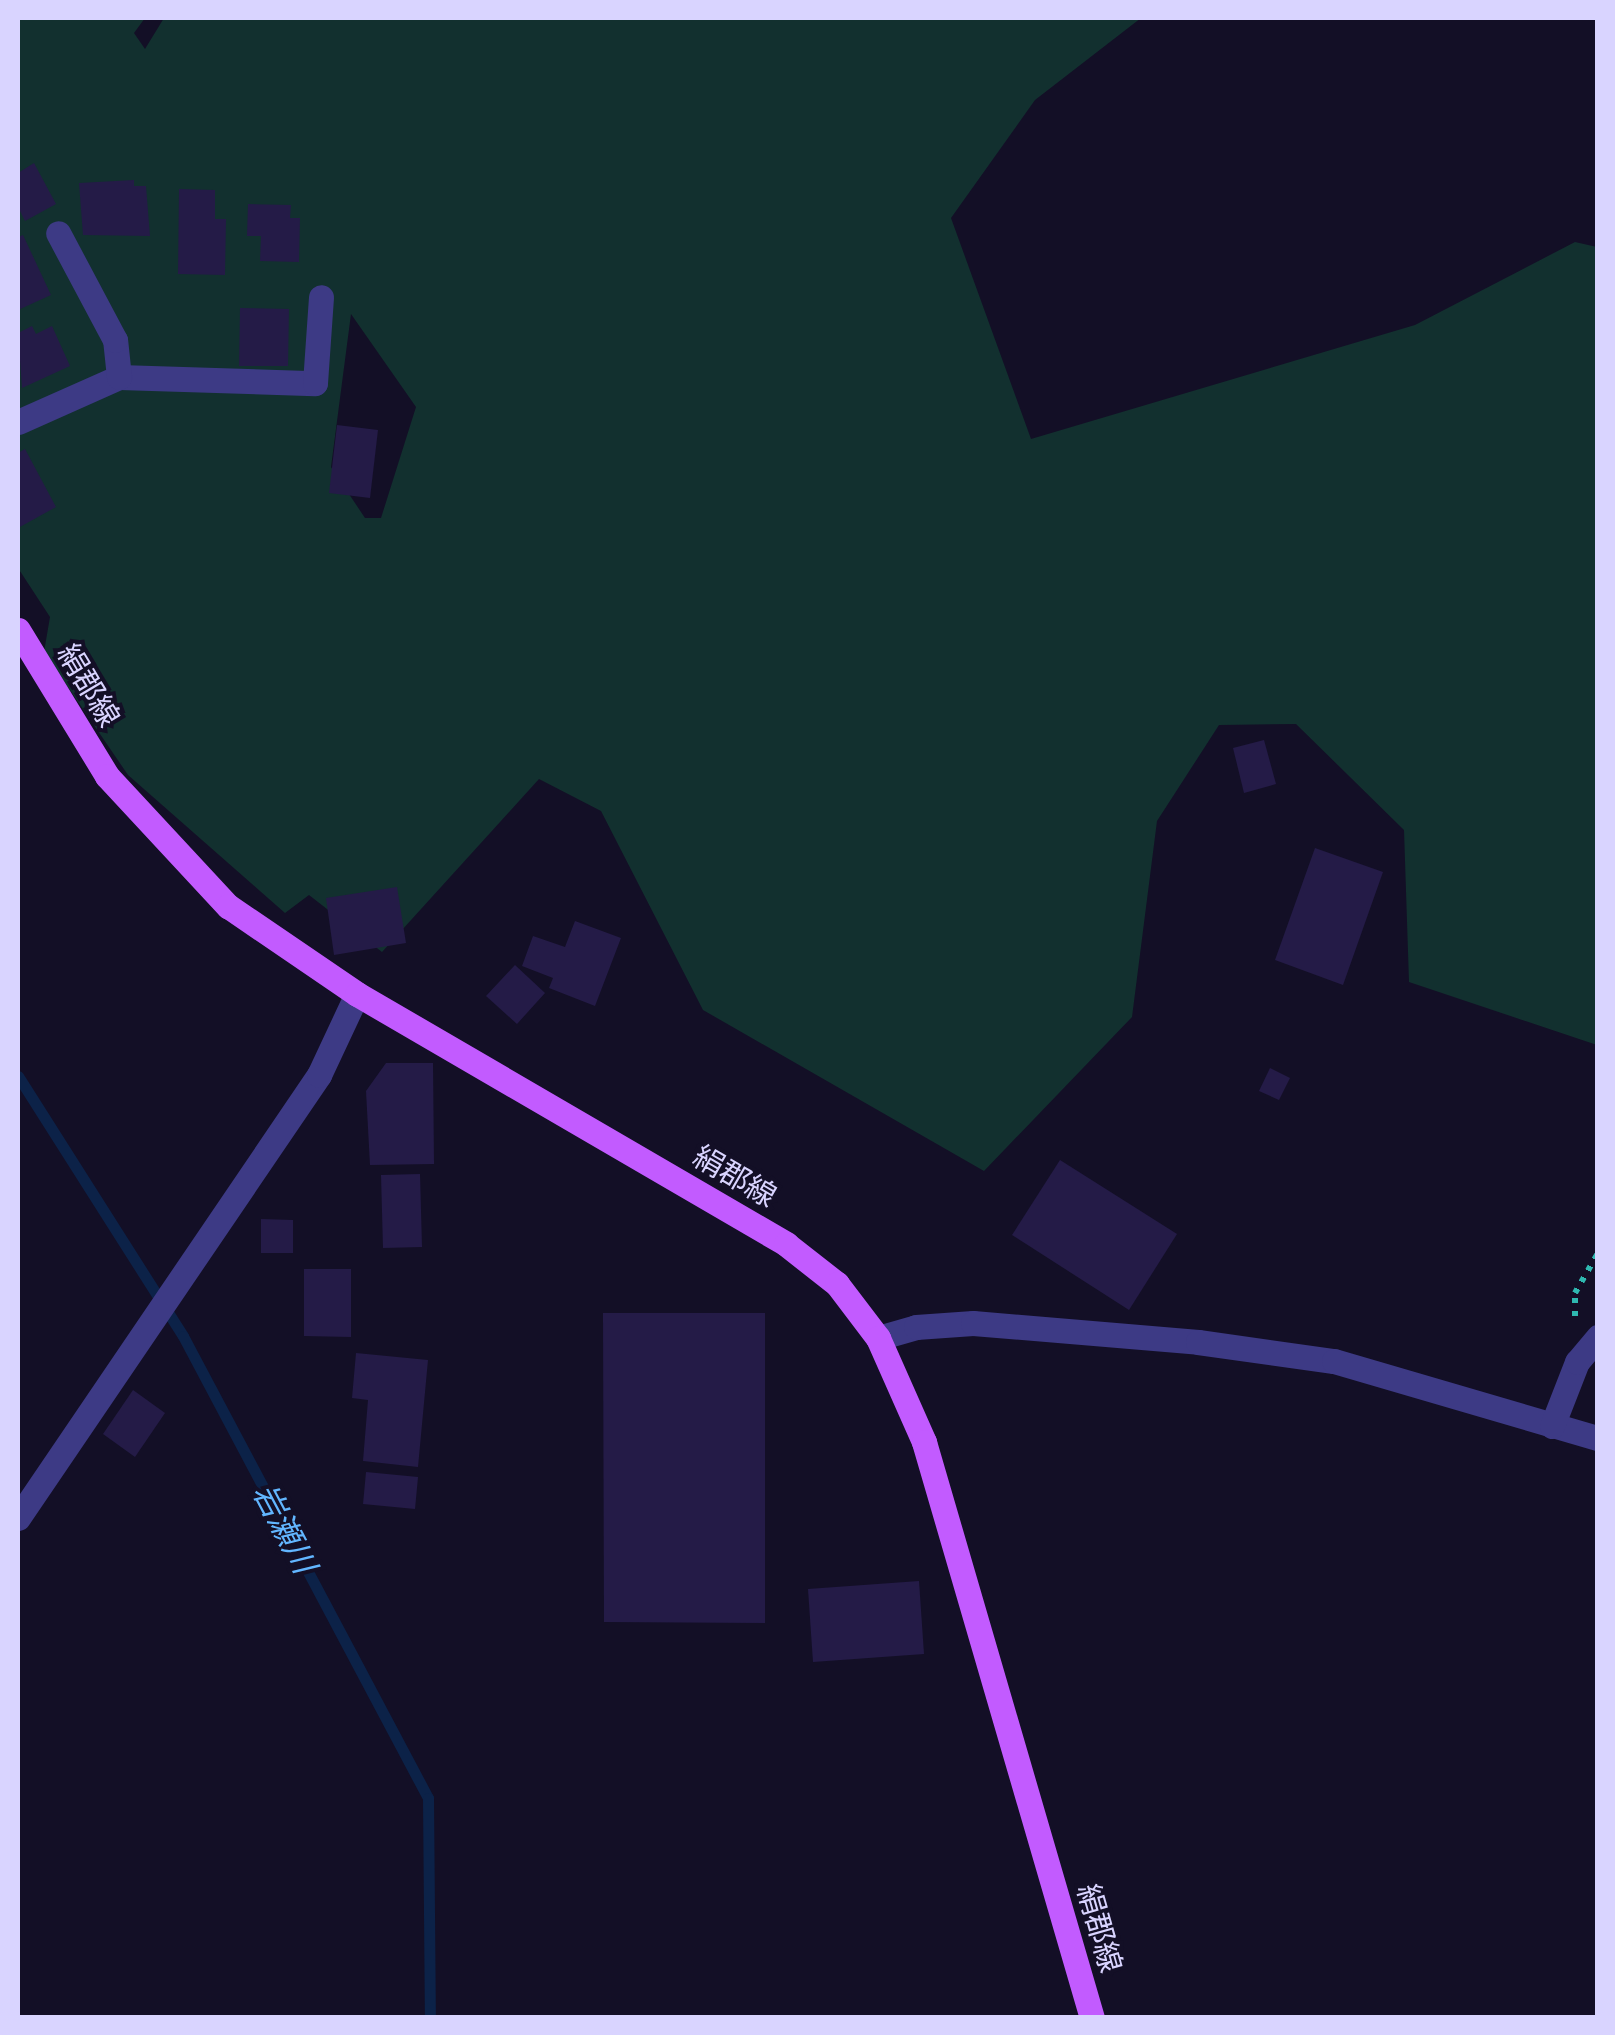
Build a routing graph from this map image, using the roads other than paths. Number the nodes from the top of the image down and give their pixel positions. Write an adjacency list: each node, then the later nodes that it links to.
1 (58, 233): 3 (street)
2 (321, 297): 3 (street)
3 (120, 376): 4 (street)
4 (18, 418)
5 (18, 630): 6 (main road, 絹郡線)
6 (357, 994): 8 (main road, 絹郡線); 11 (street)
7 (1598, 1337): 9 (street)
8 (878, 1338): 9 (street); 12 (main road, 絹郡線)
9 (1552, 1426): 10 (street)
10 (1598, 1438)
11 (18, 1518)
12 (1092, 2018)

